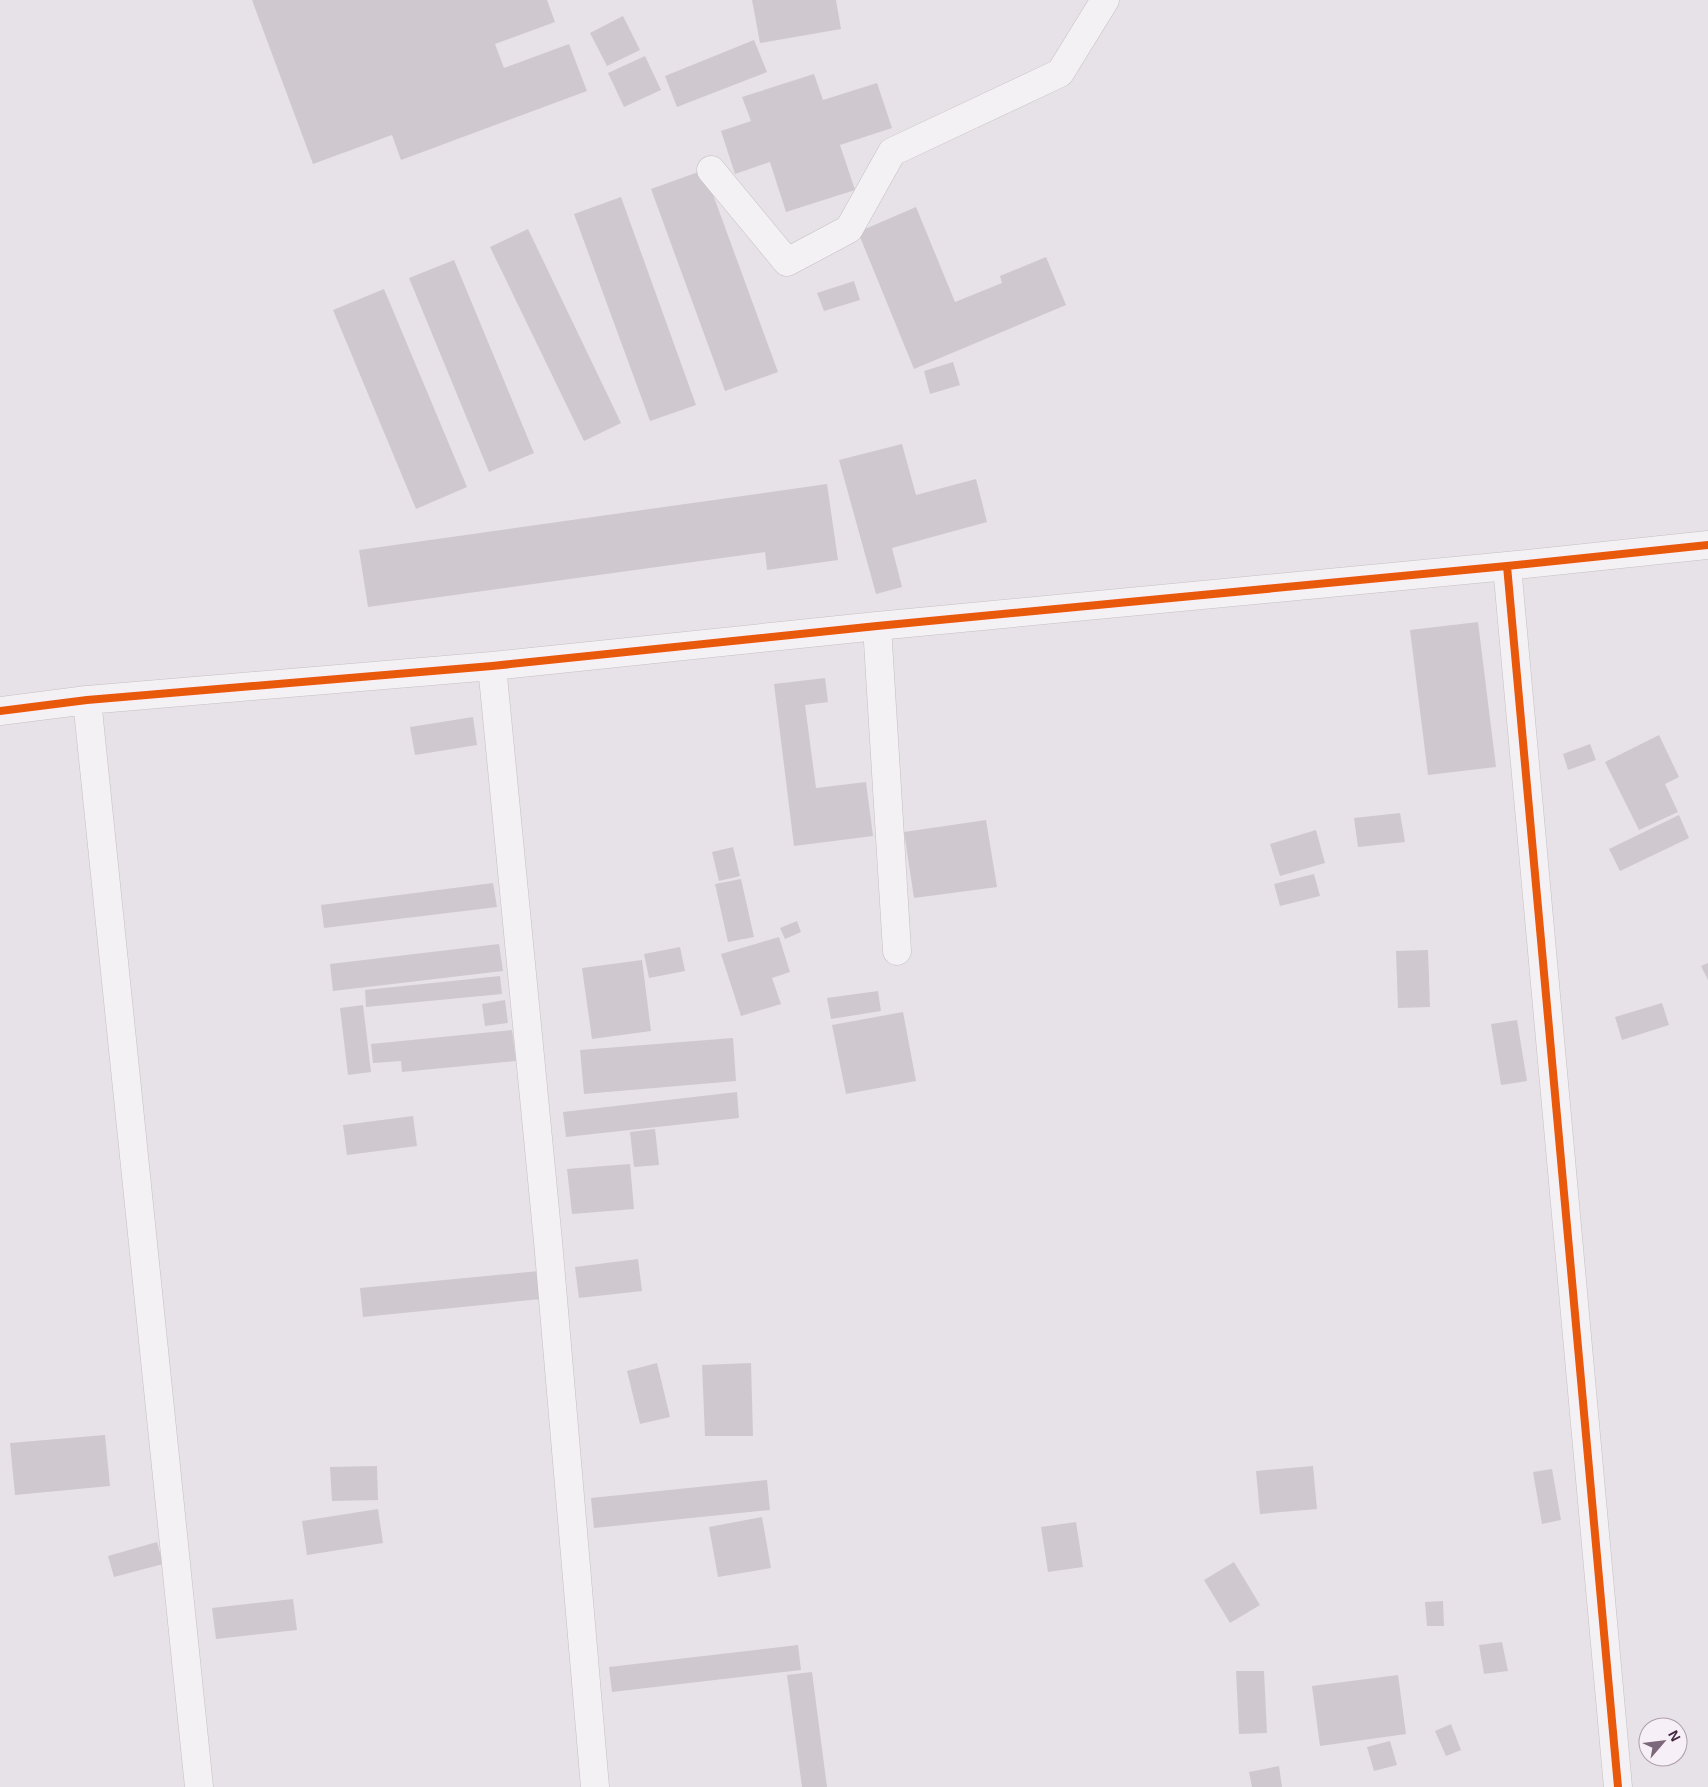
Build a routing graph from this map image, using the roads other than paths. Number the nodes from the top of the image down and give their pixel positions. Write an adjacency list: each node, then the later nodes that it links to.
1 (1105, 0): 2 (street)
2 (711, 170)
3 (1708, 545): 4 (street)
4 (1507, 566): 5 (street); 12 (street)
5 (877, 626): 6 (street); 9 (street)
6 (492, 666): 7 (street); 11 (street)
7 (87, 700): 8 (street); 10 (street)
8 (0, 711)
9 (897, 951)
10 (199, 1787)
11 (595, 1787)
12 (1618, 1787)

